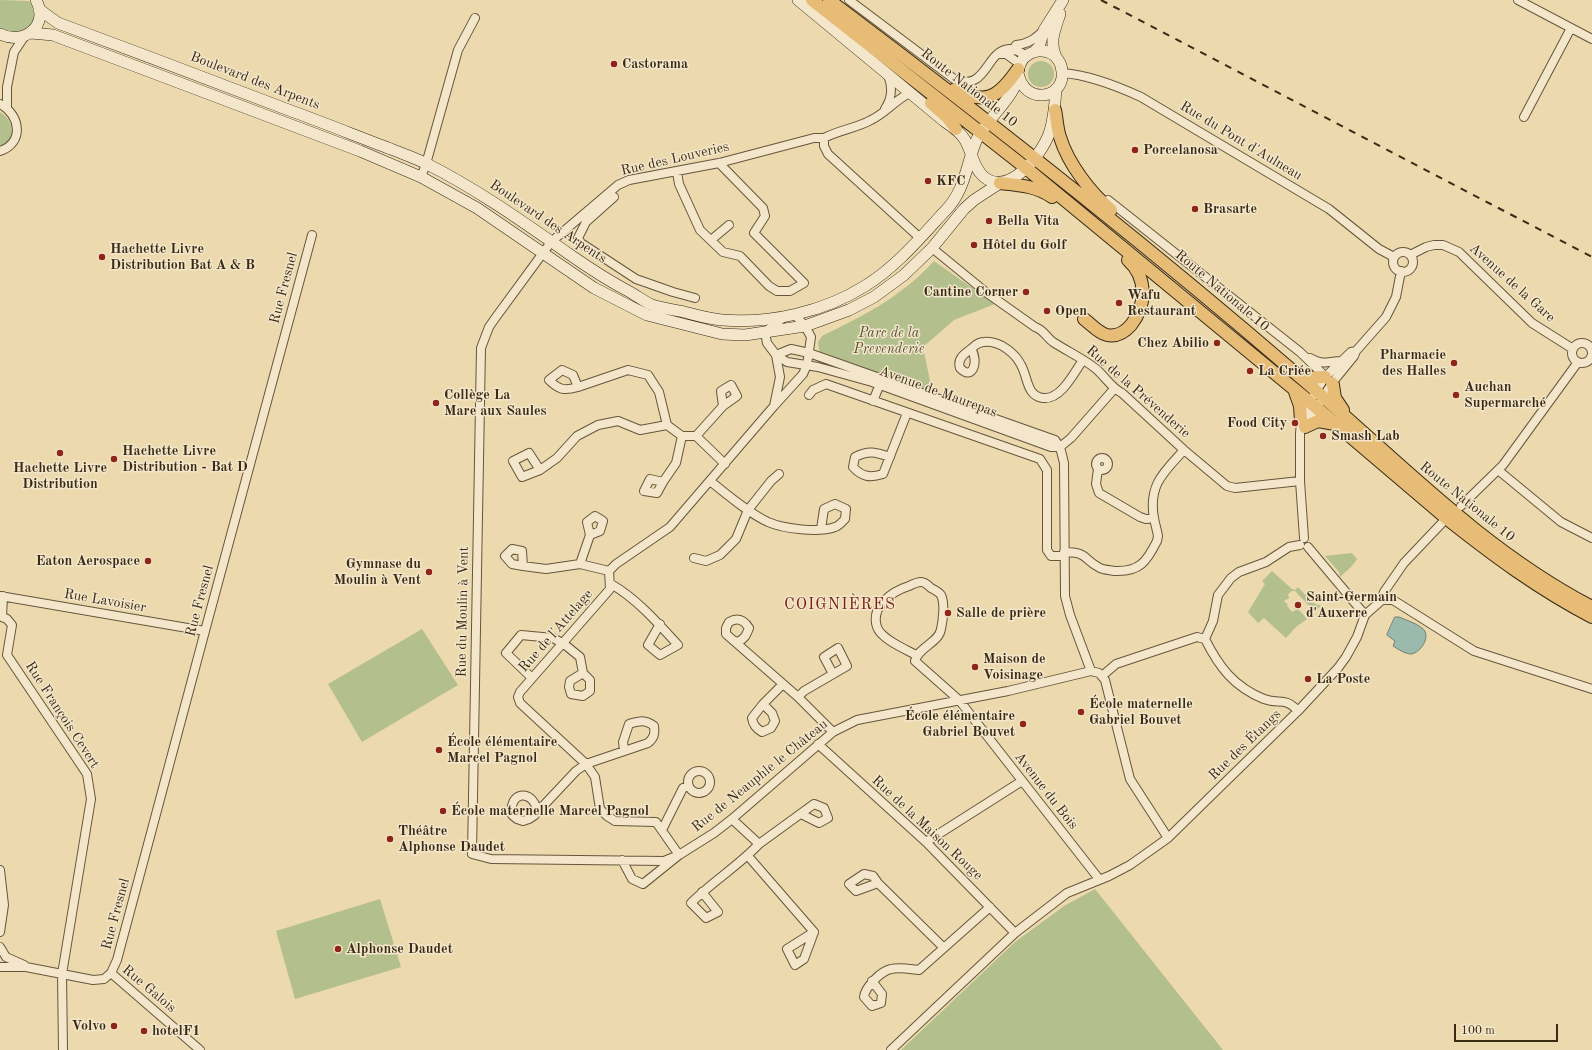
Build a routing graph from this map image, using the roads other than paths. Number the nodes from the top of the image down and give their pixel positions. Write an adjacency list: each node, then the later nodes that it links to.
1 (798, 0): 19 (street)
2 (812, 0): 21 (main road)
3 (829, 0): 20 (main road, Route Nationale 10)
4 (850, 0): 15 (street)
5 (1063, 0): 10 (street, Boulevard des Arpents); 16 (street)
6 (1518, 0): 9 (street)
7 (38, 5): 12 (street); 36 (street, Boulevard des Arpents)
8 (475, 18): 36 (street)
9 (1571, 28): 13 (street); 27 (street)
10 (1044, 30): 14 (street); 17 (street, Boulevard des Arpents)
11 (0, 34): 12 (street, Boulevard des Arpents)
12 (27, 35): 24 (street); 39 (street, Boulevard des Arpents)
13 (1592, 39)
14 (1013, 50): 15 (street); 17 (street)
15 (999, 54): 17 (street)
16 (1056, 57): 17 (street); 18 (street)
17 (1023, 62): 20 (main road); 22 (street); 28 (street, Boulevard des Arpents)
18 (1063, 73): 22 (street); 55 (street, Rue du Pont d'Aulneau)
19 (887, 74): 23 (street); 26 (street)
20 (931, 76): 28 (main road, Route Nationale 10)
21 (922, 86): 29 (main road); 30 (main road)
22 (1056, 89): 25 (street, Boulevard des Arpents)
23 (910, 93): 26 (street); 29 (street)
24 (4, 106): 32 (street)
25 (1055, 110): 34 (street, Boulevard des Arpents); 40 (main road)
26 (883, 112): 31 (street, Rue des Louveries)
27 (1524, 117)
28 (989, 122): 30 (street, Boulevard des Arpents); 34 (main road, Route Nationale 10)
29 (956, 129): 33 (street)
30 (981, 133): 33 (street, Boulevard des Arpents); 37 (main road)
31 (824, 138): 35 (street, Rue des Louveries); 47 (street)
32 (0, 151)
33 (972, 155): 41 (street); 47 (street, Boulevard des Arpents)
34 (1034, 158): 37 (street, Boulevard des Arpents); 50 (main road, Route Nationale 10)
35 (719, 163): 38 (street, Rue des Louveries); 48 (street)
36 (426, 164): 39 (street); 49 (street, Boulevard des Arpents)
37 (1026, 168): 41 (street, Boulevard des Arpents); 43 (main road)
38 (677, 172): 44 (street, Rue des Louveries); 48 (street)
39 (421, 176): 53 (street, Boulevard des Arpents)
40 (1083, 178): 50 (main road); 65 (street)
41 (1000, 184): 43 (main road); 51 (street, Boulevard des Arpents)
42 (614, 197): 44 (street)
43 (1069, 205): 52 (main road)
44 (584, 219): 49 (street, Rue des Louveries); 57 (street)
45 (729, 225): 48 (street)
46 (312, 235): 125 (street, Rue Fresnel)
47 (920, 238): 58 (street, Boulevard des Arpents)
48 (711, 240)
49 (551, 242): 53 (street, Rue du Moulin à Vent); 58 (street, Boulevard des Arpents)
50 (1143, 244): 74 (main road, Route Nationale 10)
51 (932, 248): 60 (street, Boulevard des Arpents); 69 (street, Rue de la Prévenderie)
52 (1125, 251): 59 (main road); 73 (main road)
53 (542, 253): 61 (street, Boulevard des Arpents); 156 (street, Rue du Moulin à Vent)
54 (1410, 255): 55 (street); 56 (street); 63 (street, Avenue de la Gare)
55 (1394, 257): 56 (street)
56 (1401, 271): 64 (street)
57 (695, 298)
58 (789, 316): 60 (street); 61 (street)
59 (1084, 319)
60 (805, 326): 61 (street, Boulevard des Arpents); 66 (street)
61 (765, 332): 67 (street)
62 (971, 349): 69 (street)
63 (1573, 349): 68 (street); 71 (street)
64 (1356, 351): 70 (street); 75 (street)
65 (1300, 352): 70 (street); 75 (street)
66 (809, 353): 67 (street, Avenue de Maurepas); 72 (street); 94 (street, Avenue de Maurepas)
67 (776, 355): 72 (street, Avenue de Maurepas); 84 (street)
68 (1591, 358): 71 (street)
69 (1083, 360): 78 (street, Rue de la Prévenderie)
70 (1342, 361): 75 (street)
71 (1578, 362): 100 (street)
72 (807, 365): 76 (street, Avenue de Maurepas); 84 (street)
73 (1281, 378): 79 (main road); 81 (main road)
74 (1302, 378): 75 (main road); 81 (main road, Route Nationale 10)
75 (1329, 380): 81 (street); 86 (main road)
76 (880, 384): 82 (street); 90 (street, Avenue de Maurepas)
77 (578, 387): 88 (street)
78 (1114, 389): 94 (street); 95 (street, Rue de la Prévenderie)
79 (1294, 389): 81 (main road); 89 (main road)
80 (810, 395): 82 (street)
81 (1317, 400): 86 (main road); 87 (main road); 89 (street)
82 (873, 401): 85 (street)
83 (723, 406): 92 (street)
84 (774, 406): 97 (street)
85 (907, 413): 93 (street); 96 (street)
86 (1350, 421): 121 (main road, Route Nationale 10)
87 (1335, 424): 89 (main road); 123 (main road)
88 (667, 425): 91 (street); 99 (street)
89 (1302, 427): 103 (street)
90 (1010, 432): 93 (street); 94 (street, Avenue de Maurepas)
91 (682, 436): 92 (street); 104 (street)
92 (696, 436): 97 (street)
93 (1004, 446): 113 (street)
94 (1060, 447): 113 (street)
95 (1184, 450): 103 (street, Rue de la Prévenderie); 107 (street)
96 (890, 457)
97 (725, 464): 102 (street)
98 (1098, 469): 107 (street)
99 (540, 470)
100 (1498, 470): 105 (street); 111 (street)
101 (779, 474): 106 (street)
102 (710, 481): 106 (street); 117 (street)
103 (1300, 481): 112 (street)
104 (663, 482)
105 (1461, 506)
106 (748, 510): 109 (street); 114 (street)
107 (1154, 518): 113 (street)
108 (1442, 523): 120 (street)
109 (821, 529)
110 (590, 536): 115 (street)
111 (1592, 538)
112 (1302, 541): 122 (street); 126 (street)
113 (1064, 554): 130 (street)
114 (694, 558)
115 (580, 564): 116 (street); 117 (street)
116 (523, 566)
117 (609, 571): 118 (street, Rue de l'Attelage)
118 (611, 584): 124 (street); 128 (street, Rue de l'Attelage)
119 (1, 596): 125 (street, Rue Lavoisier); 170 (street, Rue François Cevert)
120 (1382, 600): 122 (street); 136 (street)
121 (1592, 607)
122 (1365, 614): 140 (street, Rue des Étangs)
123 (1592, 617)
124 (660, 624)
125 (205, 631): 169 (street, Rue Fresnel)
126 (1205, 639): 133 (street); 140 (street)
127 (736, 642): 135 (street)
128 (564, 644): 131 (street); 134 (street, Rue de l'Attelage); 134 (street)
129 (916, 656): 129 (street); 138 (street, Avenue du Bois)
130 (1091, 671): 133 (street); 138 (street, Rue de Neauphle le Château)
131 (583, 672)
132 (833, 674): 137 (street)
133 (1102, 676): 151 (street)
134 (532, 678): 144 (street, Rue de l'Attelage)
135 (782, 684): 137 (street); 139 (street)
136 (1592, 689)
137 (798, 697): 141 (street)
138 (959, 700): 141 (street, Rue de Neauphle le Château); 145 (street, Avenue du Bois)
139 (763, 704)
140 (1298, 711): 151 (street, Rue des Étangs)
141 (833, 732): 142 (street, Rue de Neauphle le Château)
142 (818, 744): 149 (street, Rue de Neauphle le Château); 152 (street, Rue de la Maison Rouge)
143 (624, 750): 144 (street)
144 (586, 764): 147 (street); 150 (street, Rue de l'Attelage)
145 (1022, 781): 152 (street); 158 (street, Avenue du Bois)
146 (689, 786): 150 (street)
147 (537, 810)
148 (801, 814): 153 (street)
149 (732, 818): 153 (street); 154 (street, Rue de Neauphle le Château)
150 (662, 830): 154 (street, Rue de l'Attelage)
151 (1168, 838): 158 (street, Rue des Étangs)
152 (926, 842): 161 (street, Rue de la Maison Rouge)
153 (759, 844): 155 (street)
154 (679, 855): 156 (street, Rue du Moulin à Vent); 156 (street, Rue de Neauphle le Château)
155 (748, 856): 160 (street); 163 (street)
156 (622, 860)
157 (0, 870): 162 (street)
158 (1099, 879): 164 (street, Rue des Étangs)
159 (878, 884): 166 (street)
160 (702, 892)
161 (990, 907): 164 (street, Rue de la Maison Rouge); 166 (street)
162 (0, 932)
163 (814, 932)
164 (1015, 933): 174 (street, Rue des Étangs)
165 (0, 947): 168 (street, Rue Galois)
166 (943, 947): 171 (street)
167 (0, 967): 168 (street, Rue Galois)
168 (26, 967): 170 (street, Rue Galois)
169 (111, 973): 170 (street, Rue Galois); 173 (street, Rue Galois)
170 (62, 974): 172 (street)
171 (872, 981)
172 (62, 1050)
173 (200, 1050)
174 (891, 1050)

